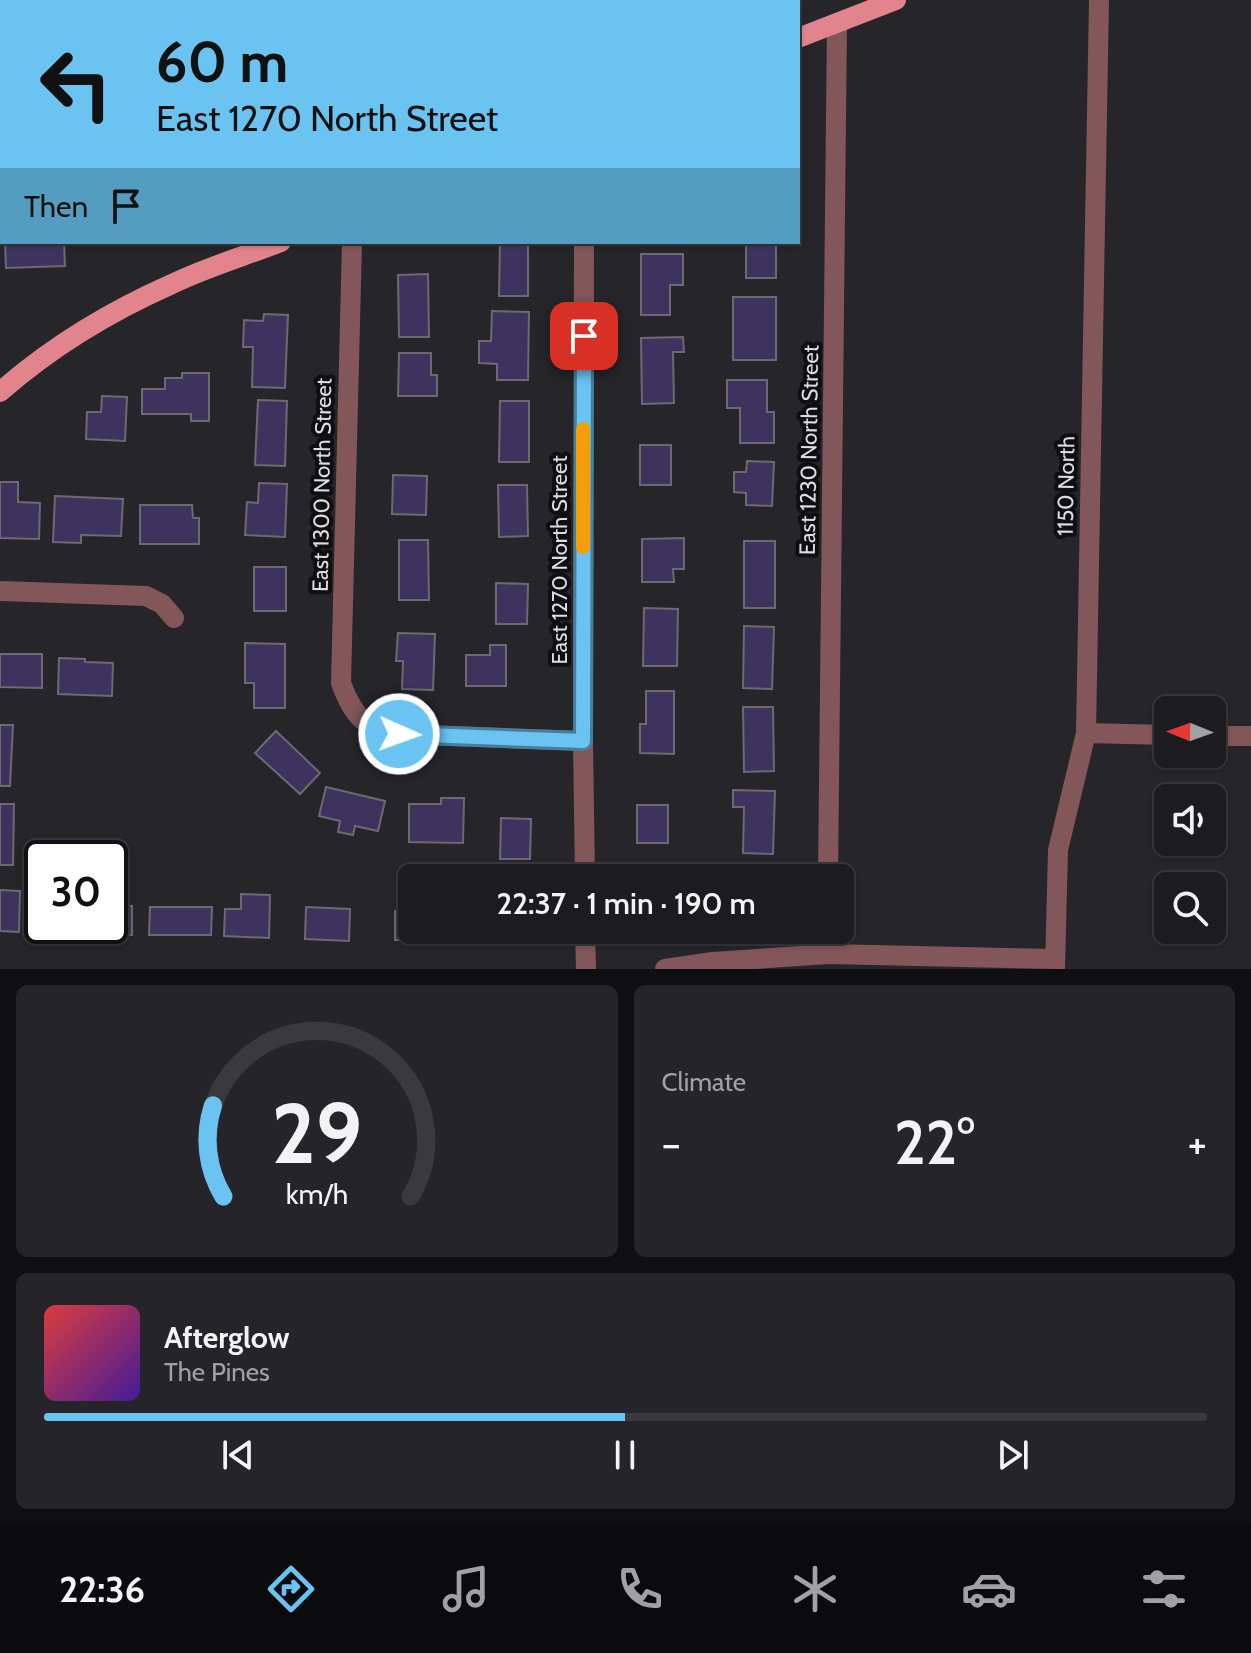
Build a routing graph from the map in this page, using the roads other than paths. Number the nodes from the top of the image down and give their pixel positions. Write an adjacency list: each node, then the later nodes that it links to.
1 (896, 0): 3 (main road)
2 (1099, 0): 11 (street, 1150 North)
3 (837, 23): 4 (main road); 17 (street, East 1230 North Street)
4 (800, 37)
5 (276, 244): 8 (main road)
6 (352, 244): 15 (street, East 1300 North Street)
7 (584, 244): 15 (street, East 1270 North Street)
8 (0, 392)
9 (0, 591): 10 (street)
10 (174, 618)
11 (1086, 733): 12 (street); 21 (street, 1150 North)
12 (1154, 735)
13 (1226, 736): 14 (street)
14 (1251, 736)
15 (583, 741): 16 (street, East 1270 North Street)
16 (585, 864)
17 (828, 864)
18 (585, 944): 23 (street)
19 (828, 944): 20 (street)
20 (828, 954): 21 (street); 22 (street)
21 (1055, 964)
22 (670, 968)
23 (586, 969)

